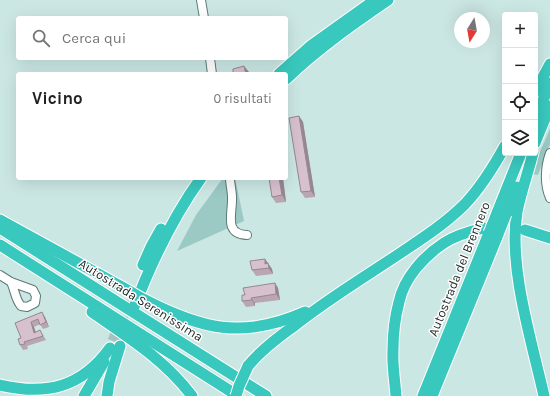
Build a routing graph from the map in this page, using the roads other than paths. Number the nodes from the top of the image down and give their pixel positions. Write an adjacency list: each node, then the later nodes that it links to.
1 (201, 0): 4 (street)
2 (375, 0): 8 (highway)
3 (388, 0): 9 (highway)
4 (204, 16)
5 (210, 60): 7 (street)
6 (550, 64): 11 (highway)
7 (212, 72)
8 (282, 72)
9 (288, 77)
10 (550, 83): 13 (highway)
11 (538, 86)
12 (550, 106): 14 (highway)
13 (538, 113)
14 (538, 136)
15 (502, 151): 34 (highway)
16 (550, 153): 22 (street)
17 (520, 156): 23 (highway, Autostrada del Brennero)
18 (531, 156): 23 (highway, Autostrada del Brennero)
19 (191, 180): 33 (highway)
20 (200, 180): 33 (highway)
21 (230, 180): 28 (street)
22 (550, 198)
23 (507, 213): 26 (highway); 27 (highway, Autostrada del Brennero, bridge)
24 (0, 220): 33 (highway, bridge)
25 (0, 228): 36 (highway, Autostrada Serenissima)
26 (520, 230): 29 (highway); 47 (highway)
27 (490, 233): 44 (highway); 45 (highway, Autostrada del Brennero); 46 (highway, Autostrada del Brennero)
28 (247, 235)
29 (550, 238)
30 (0, 246): 40 (highway); 41 (highway)
31 (0, 275): 32 (street)
32 (10, 282)
33 (135, 302): 34 (highway)
34 (318, 306): 41 (highway, bridge)
35 (114, 345): 37 (highway); 38 (highway); 39 (highway)
36 (192, 349): 42 (highway, Autostrada Serenissima); 43 (highway)
37 (0, 385)
38 (84, 396)
39 (107, 396)
40 (192, 396)
41 (237, 396)
42 (266, 396)
43 (276, 396)
44 (396, 396)
45 (423, 396)
46 (432, 396)
47 (544, 396)

